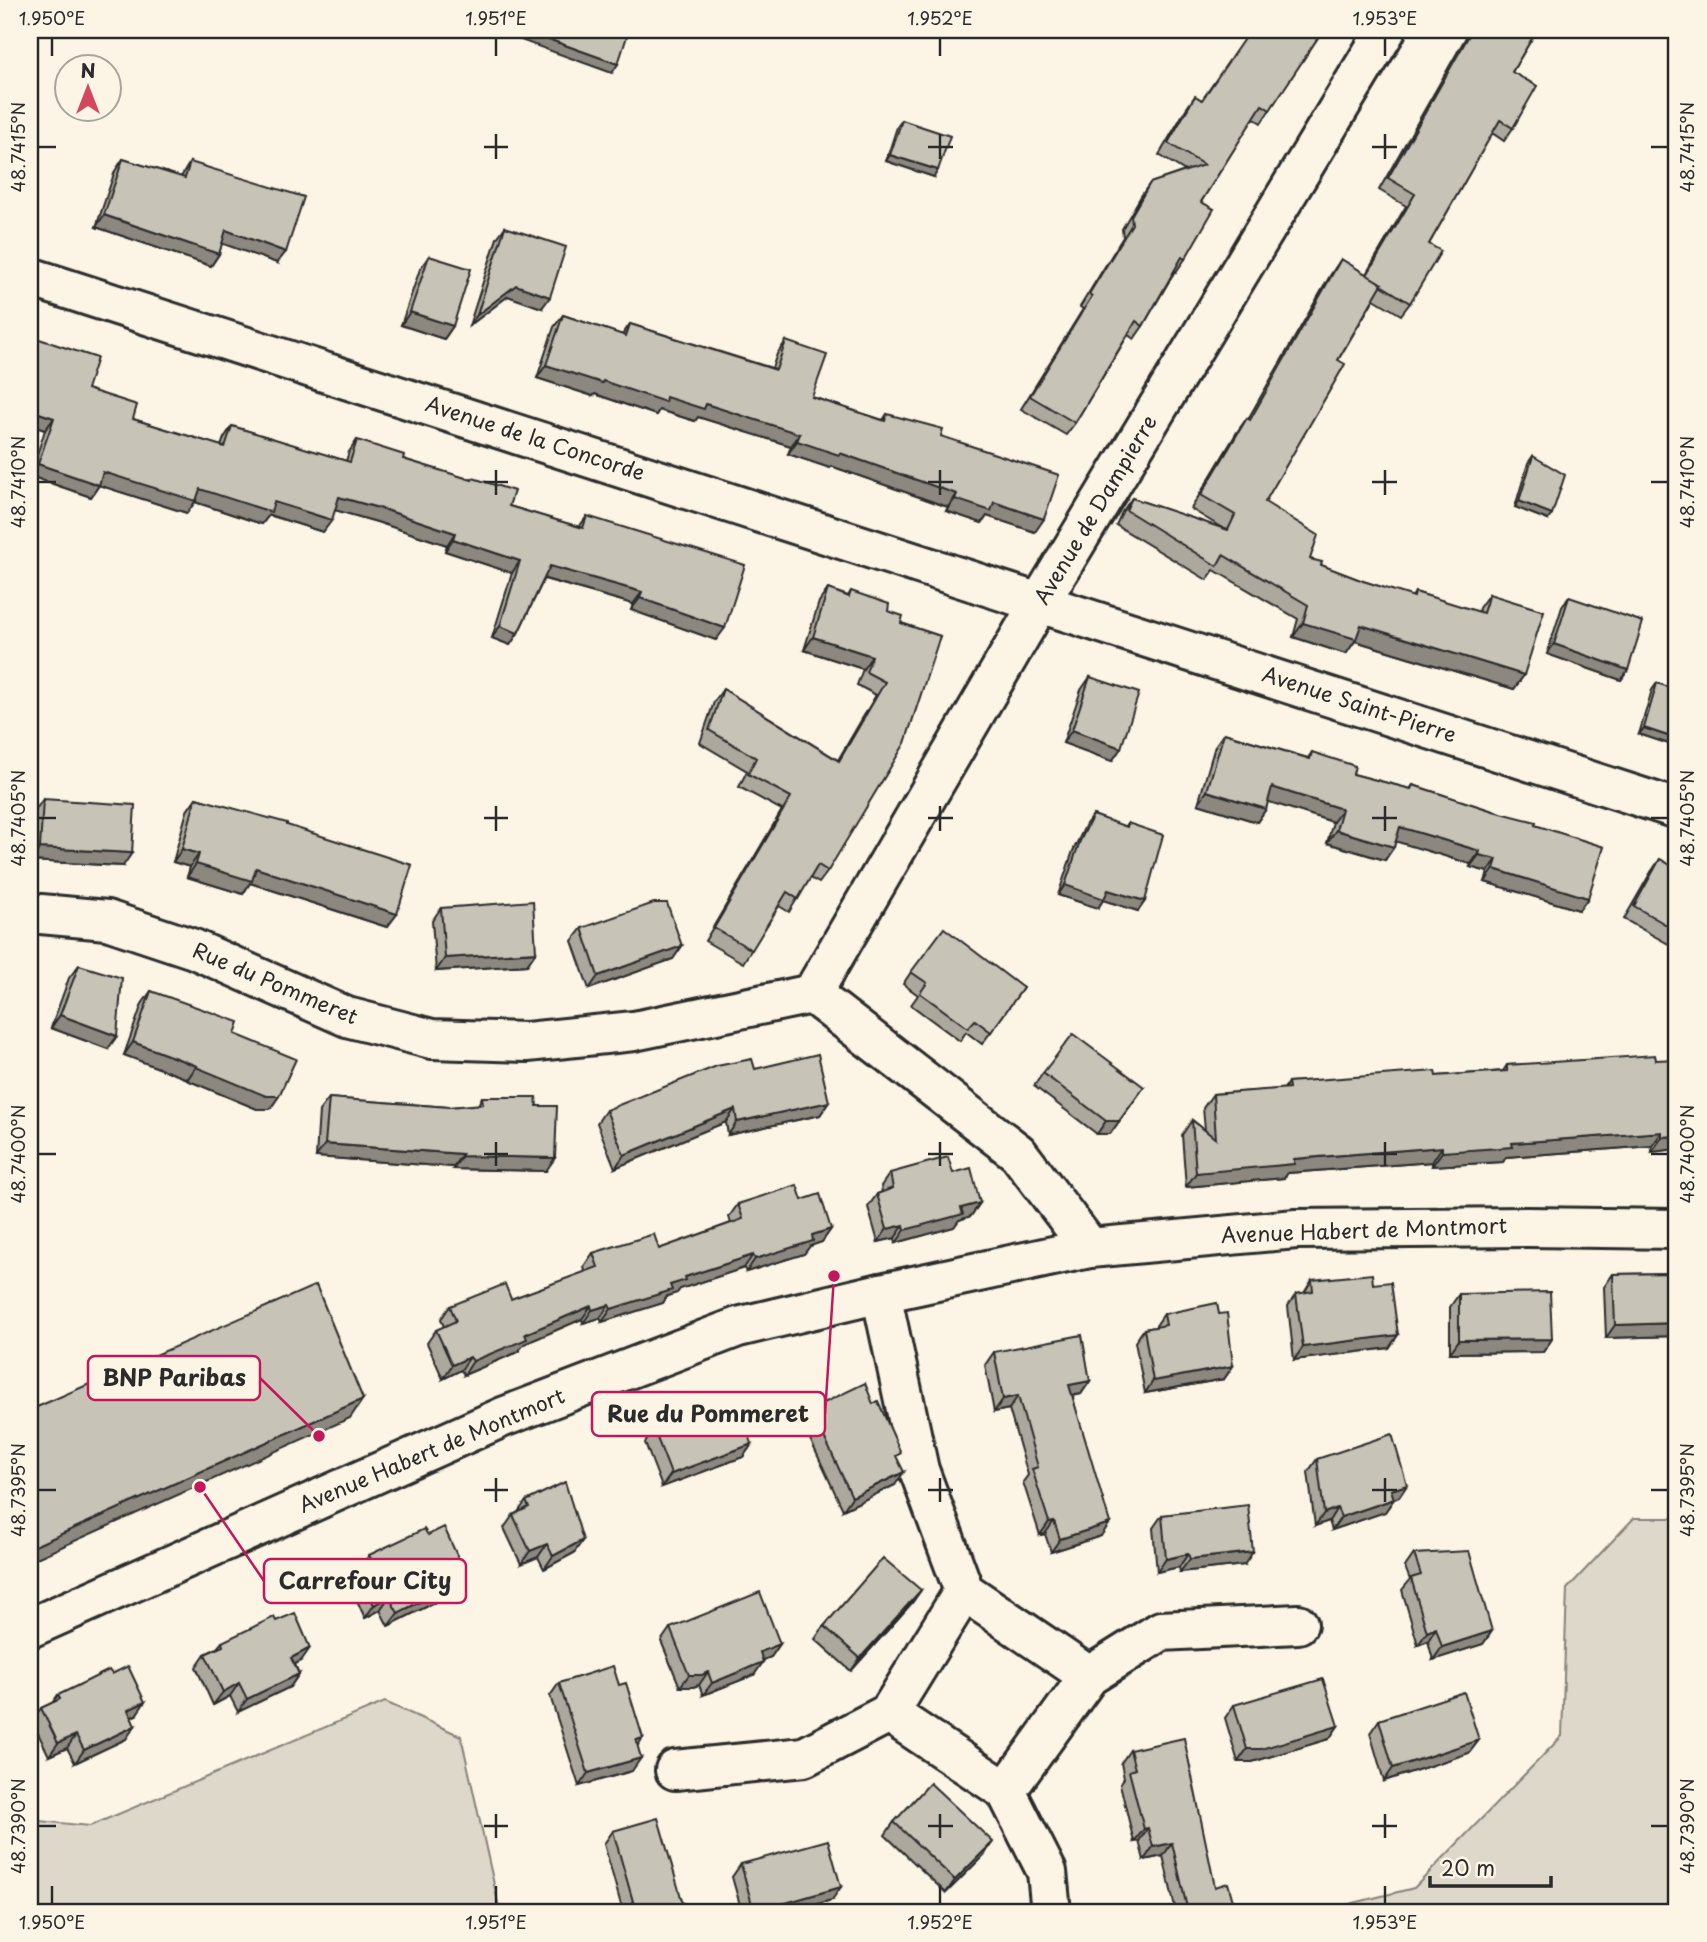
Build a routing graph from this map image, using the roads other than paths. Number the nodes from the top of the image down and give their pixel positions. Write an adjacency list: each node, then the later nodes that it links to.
1 (1386, 30): 3 (street, Avenue de Dampierre)
2 (30, 276): 3 (street, Avenue de la Concorde)
3 (1040, 602): 4 (street, Avenue Saint-Pierre); 6 (street, Avenue de Dampierre)
4 (1677, 809)
5 (30, 913): 6 (street, Rue du Pommeret)
6 (812, 994): 8 (street)
7 (1677, 1228): 8 (street, Avenue Habert de Montmort)
8 (1090, 1248): 9 (street, Avenue Habert de Montmort)
9 (881, 1293): 10 (street); 12 (street, Avenue Habert de Montmort)
10 (964, 1591): 13 (street); 14 (street)
11 (1298, 1624): 13 (street)
12 (30, 1628)
13 (1089, 1676): 16 (street)
14 (889, 1713): 15 (street); 16 (street)
15 (676, 1770)
16 (1006, 1791): 17 (street)
17 (1051, 1912)

